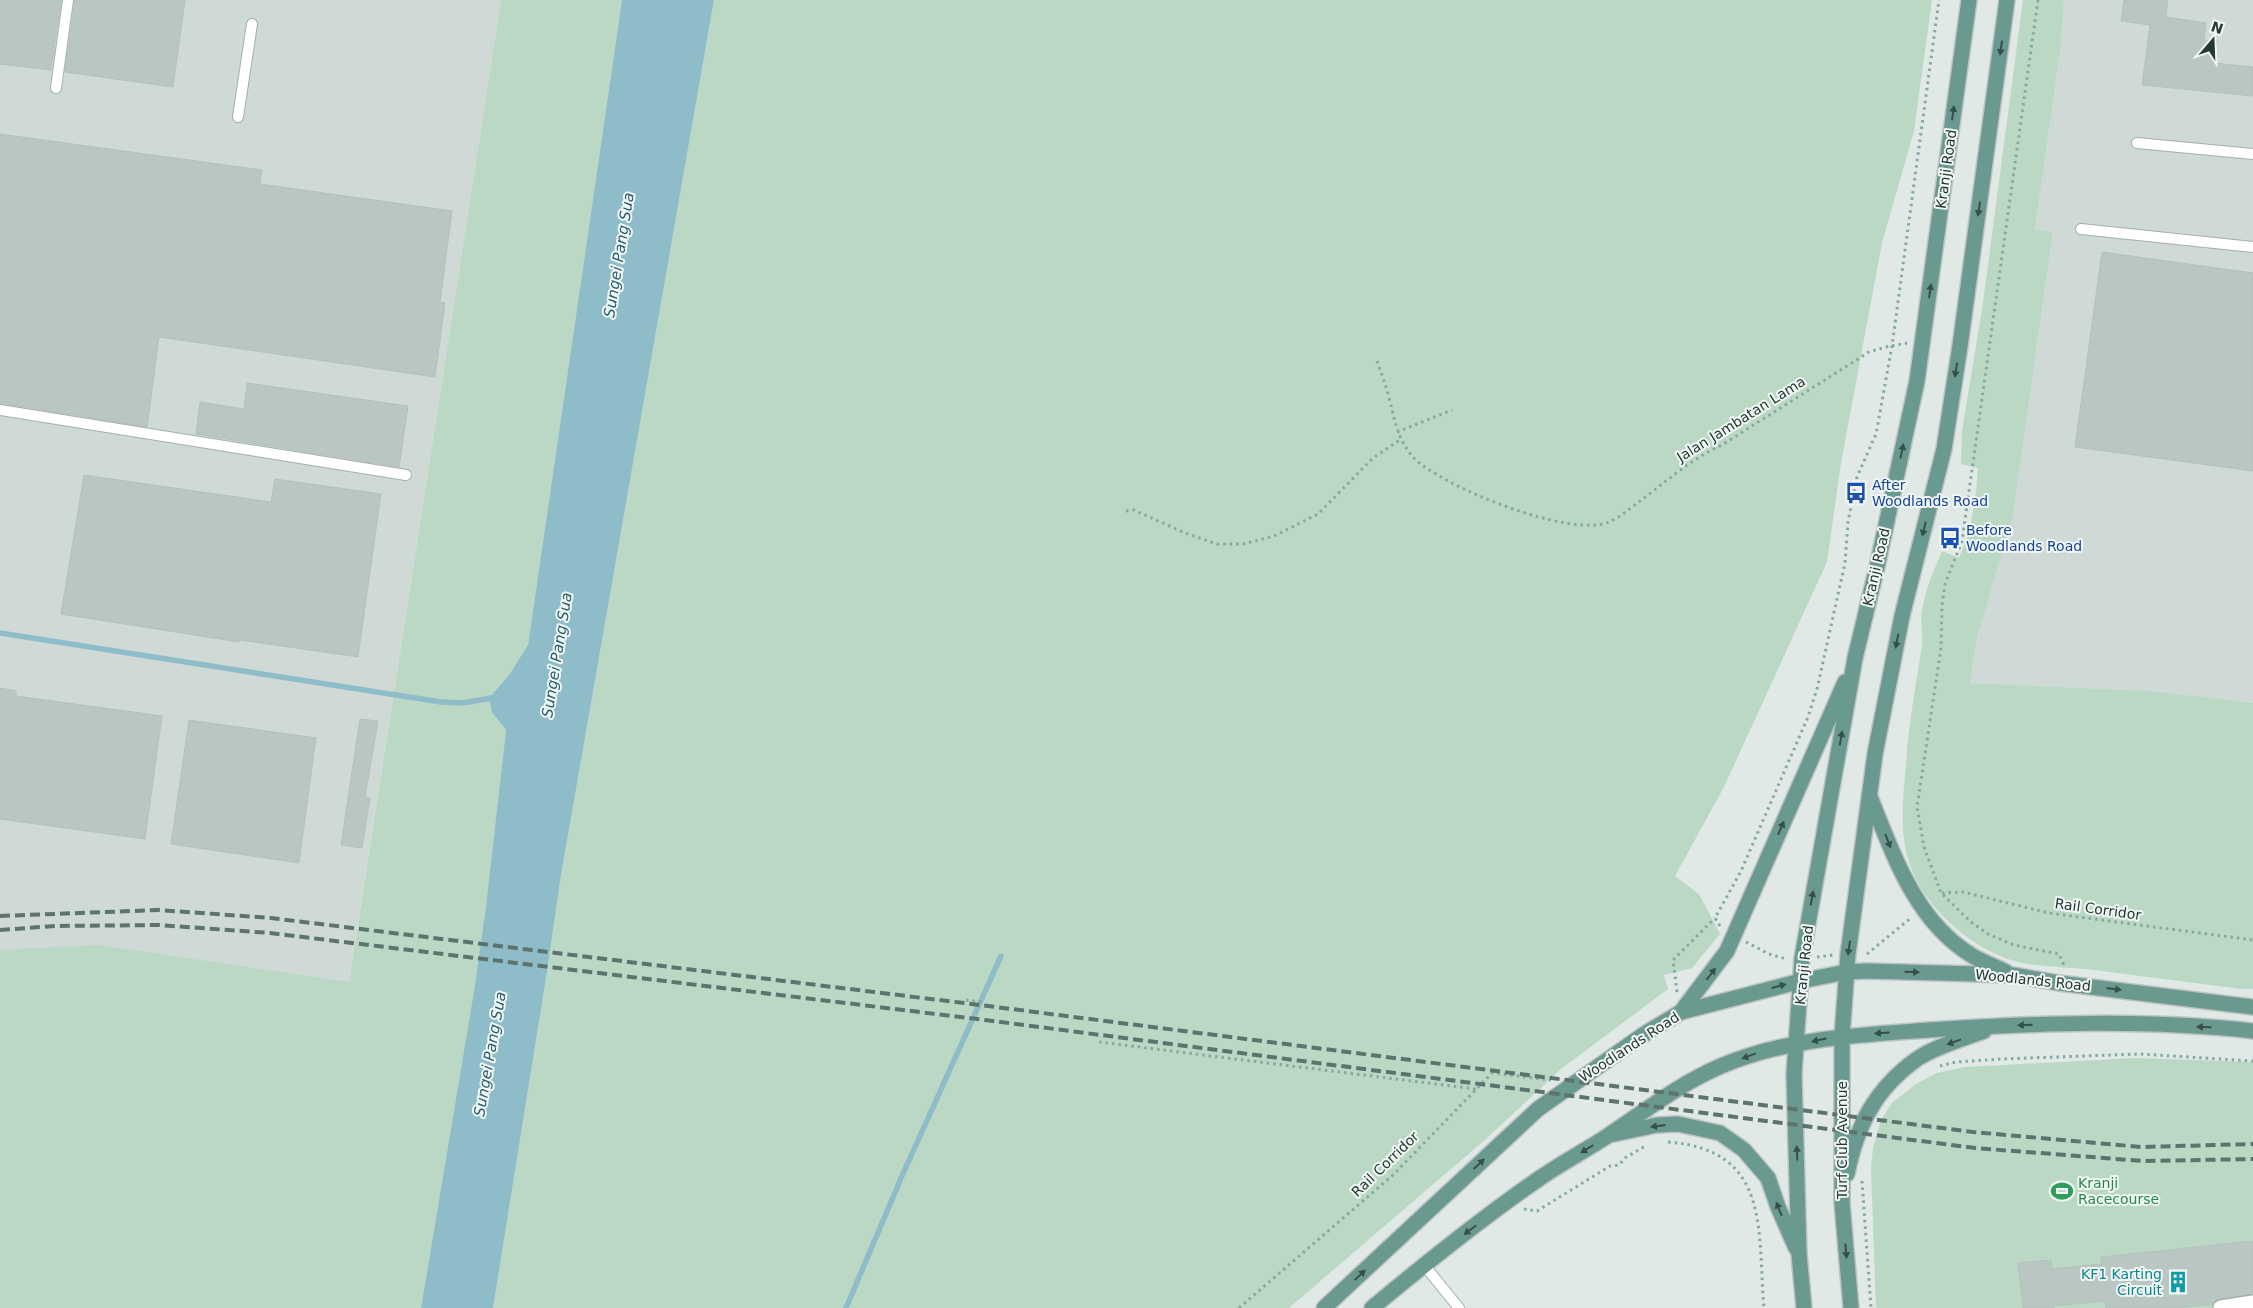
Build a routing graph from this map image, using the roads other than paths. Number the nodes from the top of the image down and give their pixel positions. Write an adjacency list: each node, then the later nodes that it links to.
1 (68, 0): 5 (lane)
2 (1968, 0): 13 (main road, Kranji Road, one-way to 2)
3 (2007, 0): 14 (main road, one-way to 14)
4 (252, 24): 6 (lane)
5 (56, 88)
6 (238, 117)
7 (2137, 143): 8 (lane)
8 (2253, 154)
9 (2081, 229): 10 (lane)
10 (2253, 247)
11 (0, 410): 12 (lane)
12 (406, 475)
13 (1855, 658): 17 (main road, Kranji Road, one-way to 13); 19 (main road, one-way to 13)
14 (1870, 796): 15 (main road, one-way to 15); 16 (main road, one-way to 16)
15 (1846, 972): 16 (main road, Woodlands Road, one-way to 16); 17 (main road, Woodlands Road); 22 (main road, Turf Club Avenue)
16 (2013, 975): 18 (main road, Woodlands Road, one-way to 18)
17 (1801, 981): 19 (main road, Woodlands Road, one-way to 17); 23 (main road, Kranji Road)
18 (2253, 1007)
19 (1681, 1012): 29 (main road, Woodlands Road, one-way to 19)
20 (2000, 1025): 21 (main road, one-way to 20); 22 (main road, one-way to 22); 25 (main road, one-way to 25)
21 (2253, 1031)
22 (1842, 1036): 23 (main road, one-way to 23); 25 (main road, Turf Club Avenue)
23 (1796, 1045): 24 (main road, one-way to 24); 26 (main road, one-way to 23)
24 (1607, 1136): 26 (main road, one-way to 24); 27 (main road, one-way to 27)
25 (1842, 1203): 33 (main road, Turf Club Avenue, one-way to 33)
26 (1799, 1254): 32 (main road)
27 (1424, 1264): 30 (main road); 31 (lane)
28 (2253, 1304): 34 (street)
29 (1324, 1308)
30 (1372, 1308)
31 (1459, 1308)
32 (1804, 1308)
33 (1851, 1308)
34 (2221, 1308)

